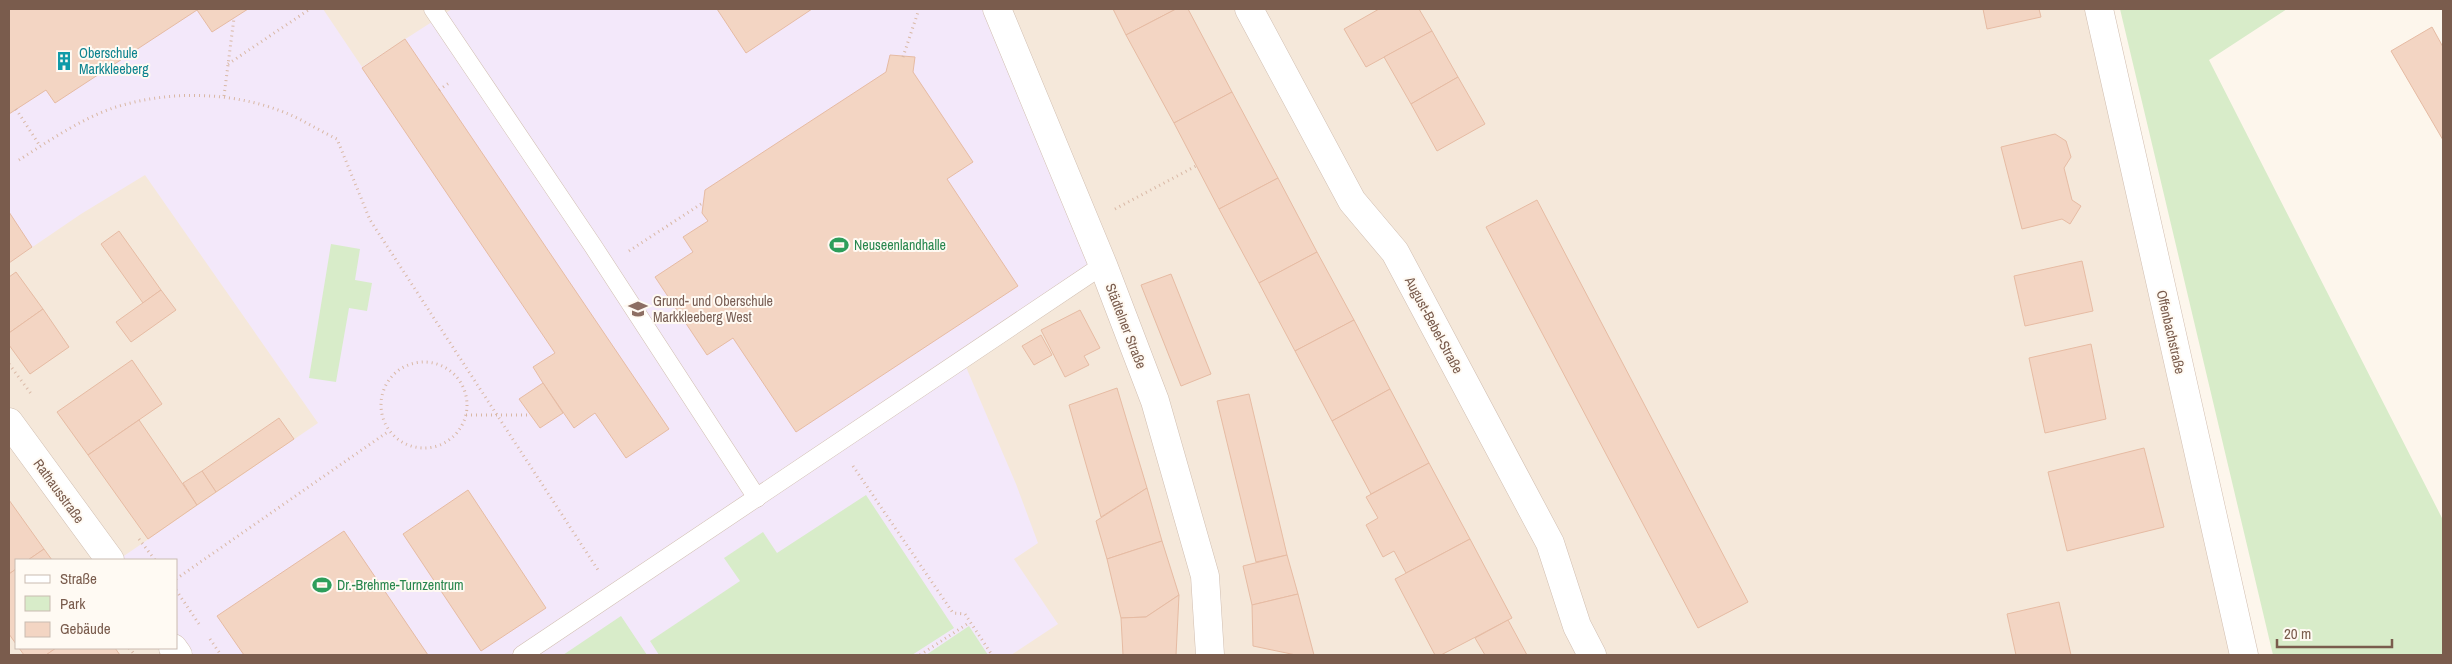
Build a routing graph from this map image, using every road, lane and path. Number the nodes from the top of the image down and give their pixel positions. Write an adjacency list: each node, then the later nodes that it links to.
1 (310, 9): 9 (path)
2 (433, 9): 17 (lane)
3 (919, 9): 8 (path)
4 (997, 9): 16 (street, Städtelner Straße)
5 (1249, 9): 34 (street, August-Bebel-Straße)
6 (2099, 9): 35 (street, Offenbachstraße)
7 (234, 18): 9 (path)
8 (903, 57)
9 (228, 64): 10 (path)
10 (224, 96): 12 (path); 21 (path)
11 (16, 110): 12 (path)
12 (40, 146): 13 (path)
13 (19, 160)
14 (1196, 166): 16 (path)
15 (704, 202): 17 (path)
16 (1086, 224): 18 (street, Städtelner Straße)
17 (606, 266): 25 (lane)
18 (1103, 266): 24 (lane); 33 (street, Städtelner Straße)
19 (466, 415): 21 (path); 23 (path); 23 (path)
20 (531, 415): 21 (path)
21 (496, 416): 28 (path)
22 (9, 422): 26 (street, Rathausstraße)
23 (390, 431): 27 (path)
24 (838, 444): 25 (lane); 29 (path)
25 (757, 498): 28 (lane)
26 (109, 559)
27 (178, 577)
28 (614, 594): 30 (lane)
29 (970, 622): 31 (path); 32 (path)
30 (522, 655)
31 (920, 655)
32 (992, 655)
33 (1210, 655)
34 (1592, 655)
35 (2244, 655)

